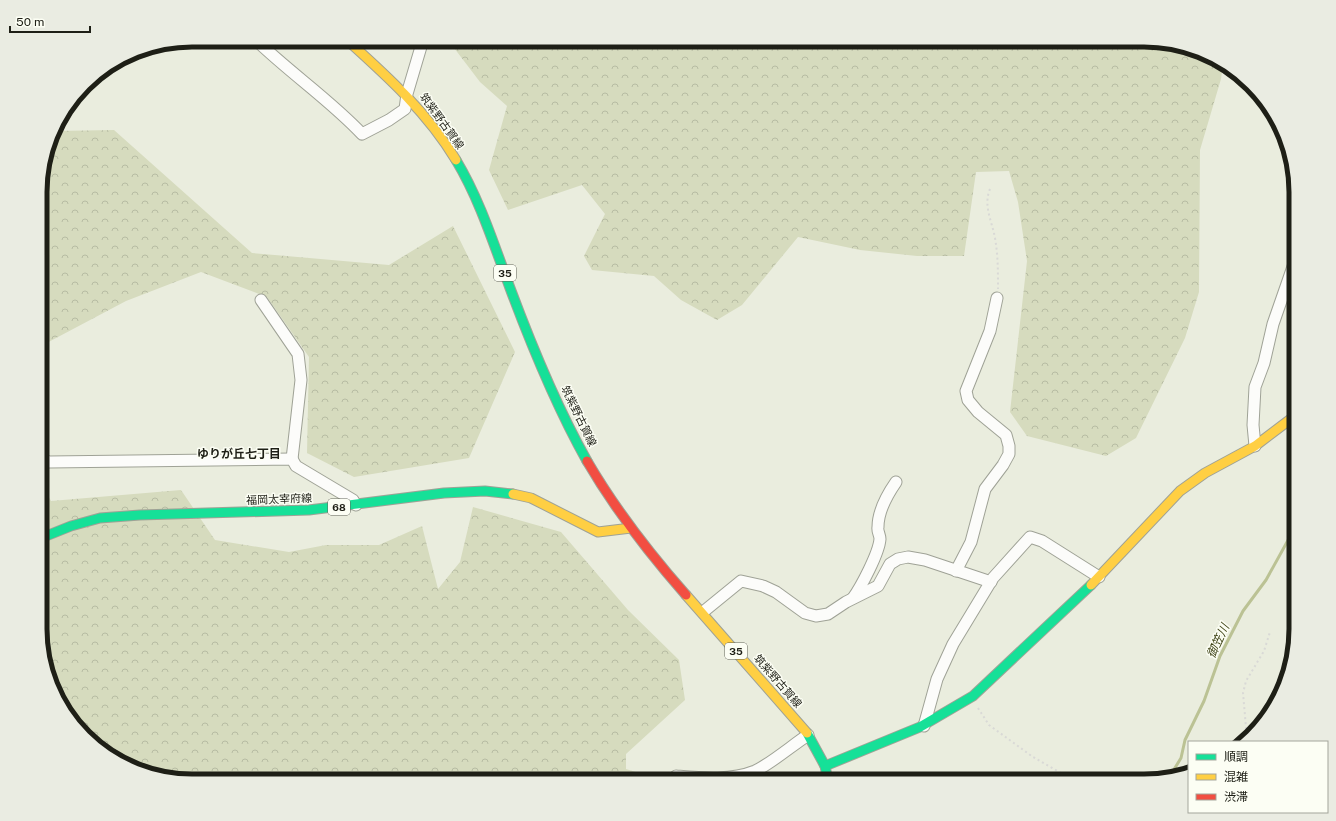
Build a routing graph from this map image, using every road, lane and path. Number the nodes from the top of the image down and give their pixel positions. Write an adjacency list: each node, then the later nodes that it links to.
1 (264, 47): 4 (street)
2 (355, 47): 4 (main road, 筑紫野古賀線 / 35)
3 (421, 47): 4 (street)
4 (407, 94): 15 (main road, 筑紫野古賀線 / 35)
5 (990, 189): 7 (path)
6 (1289, 278): 10 (street)
7 (997, 298): 17 (street)
8 (261, 300): 11 (street)
9 (1289, 421): 10 (main road)
10 (1255, 446): 18 (main road)
11 (292, 458): 12 (street); 14 (street)
12 (47, 461)
13 (896, 482): 20 (street)
14 (356, 505): 15 (main road, 福岡太宰府線 / 68); 16 (main road, 福岡太宰府線 / 68)
15 (631, 528): 21 (main road, 筑紫野古賀線 / 35)
16 (47, 536)
17 (956, 571): 19 (street); 20 (street)
18 (1099, 577): 19 (street); 23 (main road)
19 (992, 582): 24 (street)
20 (851, 600): 21 (street)
21 (703, 612): 26 (main road, 筑紫野古賀線 / 35)
22 (1270, 632): 25 (path)
23 (973, 696): 24 (main road); 30 (path)
24 (924, 726): 27 (main road)
25 (1246, 731)
26 (808, 735): 27 (main road, 筑紫野古賀線 / 35); 28 (street)
27 (825, 766): 29 (main road, 筑紫野古賀線 / 35)
28 (741, 774)
29 (827, 774)
30 (1063, 774)

